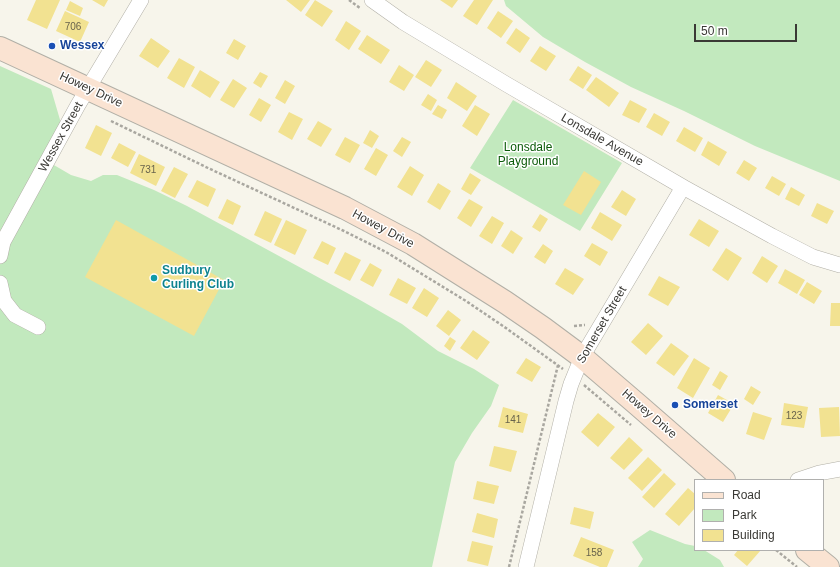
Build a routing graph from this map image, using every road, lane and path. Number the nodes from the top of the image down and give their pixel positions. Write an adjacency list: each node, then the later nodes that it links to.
1 (140, 0): 4 (street, Wessex Street)
2 (372, 0): 6 (street, Lonsdale Avenue)
3 (0, 48): 4 (main road, Howey Drive)
4 (88, 89): 7 (street, Wessex Street); 12 (main road, Howey Drive)
5 (105, 118): 11 (path)
6 (683, 187): 8 (street, Lonsdale Avenue); 12 (street, Somerset Street)
7 (0, 256)
8 (840, 265)
9 (0, 283): 10 (street)
10 (38, 327)
11 (558, 365): 12 (path); 19 (path)
12 (578, 367): 13 (path); 15 (main road, Howey Drive); 20 (street, Somerset Street)
13 (634, 427)
14 (840, 469): 16 (street)
15 (723, 479)
16 (801, 479)
17 (777, 551): 21 (path)
18 (808, 551): 22 (main road)
19 (509, 567)
20 (526, 567)
21 (797, 567)
22 (828, 567)

